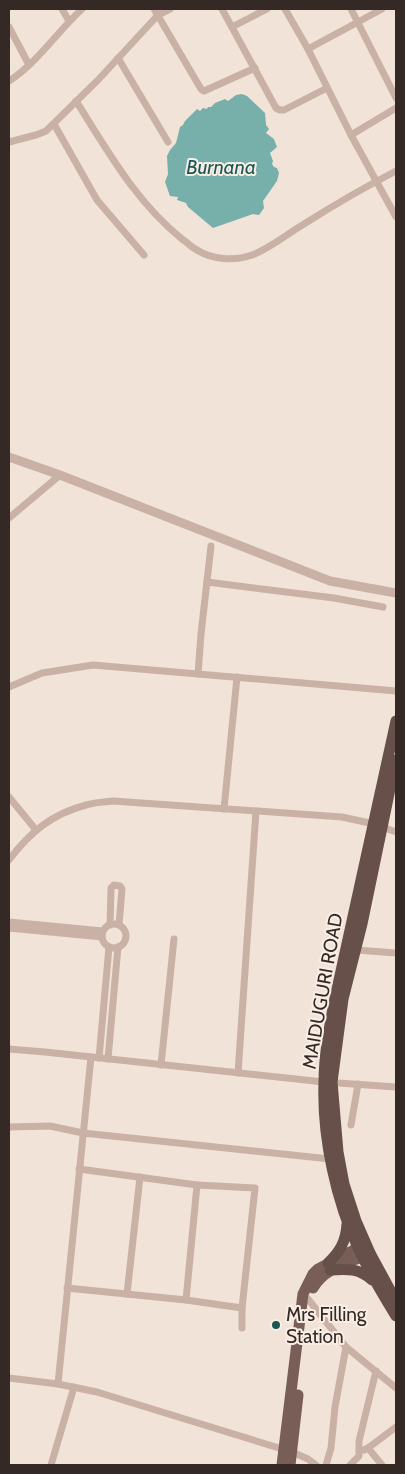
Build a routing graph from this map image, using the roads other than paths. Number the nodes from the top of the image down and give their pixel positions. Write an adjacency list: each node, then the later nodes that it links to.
1 (62, 9): 10 (street)
2 (82, 9): 10 (street)
3 (170, 9): 9 (street)
4 (222, 9): 12 (street)
5 (267, 9): 12 (street)
6 (285, 9): 14 (street)
7 (351, 9): 11 (street)
8 (382, 9): 11 (street)
9 (156, 12): 15 (street); 17 (street)
10 (68, 21): 16 (street)
11 (358, 21): 14 (street); 20 (street)
12 (232, 27): 17 (street)
13 (9, 28): 16 (street)
14 (308, 49): 19 (street)
15 (118, 58): 21 (street); 26 (street)
16 (29, 65): 18 (street)
17 (255, 68): 19 (street)
18 (9, 81)
19 (326, 88): 24 (street)
20 (396, 98)
21 (76, 101): 23 (street); 28 (street)
22 (396, 108): 24 (street)
23 (54, 124): 25 (street); 30 (street)
24 (351, 135): 28 (street)
25 (9, 142)
26 (168, 142)
27 (396, 171): 28 (street)
28 (376, 181): 29 (street)
29 (396, 217)
30 (144, 255)
31 (9, 457): 32 (street)
32 (60, 475): 33 (street); 36 (street)
33 (9, 518)
34 (211, 546): 35 (street)
35 (207, 582): 37 (street); 38 (street)
36 (396, 593)
37 (383, 607)
38 (198, 674): 39 (street); 40 (street)
39 (236, 677): 41 (street); 45 (street)
40 (9, 687)
41 (396, 691)
42 (396, 721): 47 (highway, MAIDUGURI ROAD)
43 (396, 760): 47 (highway, MAIDUGURI ROAD)
44 (9, 797): 48 (street)
45 (224, 808): 46 (street); 48 (street)
46 (256, 811): 47 (street); 69 (street)
47 (378, 825): 49 (street); 60 (highway, MAIDUGURI ROAD); 70 (highway, MAIDUGURI ROAD)
48 (36, 830): 50 (street)
49 (396, 832)
50 (9, 860)
51 (9, 922): 54 (street)
52 (110, 925): 53 (street); 53 (street); 56 (street)
53 (119, 925): 59 (street)
54 (28, 927): 55 (street); 56 (street)
55 (9, 928)
56 (102, 934): 58 (street)
57 (174, 940): 68 (street)
58 (109, 947): 59 (street); 62 (street)
59 (118, 947): 63 (street)
60 (356, 950): 61 (street); 70 (highway, MAIDUGURI ROAD)
61 (396, 953)
62 (106, 984): 63 (street); 66 (street)
63 (115, 985): 67 (street)
64 (9, 1050): 65 (street)
65 (90, 1057): 66 (street); 75 (street)
66 (99, 1058): 67 (street)
67 (108, 1059): 68 (street)
68 (160, 1065): 69 (street)
69 (238, 1073): 70 (street)
70 (328, 1082): 71 (street); 76 (highway, MAIDUGURI ROAD); 81 (highway, MAIDUGURI ROAD)
71 (358, 1084): 72 (street); 73 (street)
72 (396, 1087)
73 (351, 1125)
74 (9, 1127): 75 (street)
75 (83, 1133): 76 (street); 77 (street)
76 (330, 1159): 80 (highway, MAIDUGURI ROAD)
77 (79, 1170): 78 (street); 84 (street)
78 (140, 1177): 79 (street); 85 (street)
79 (197, 1185): 87 (street); 89 (street)
80 (347, 1218): 81 (highway, MAIDUGURI ROAD); 82 (highway)
81 (364, 1251): 82 (main road); 83 (highway, MAIDUGURI ROAD); 88 (highway, MAIDUGURI ROAD)
82 (329, 1267): 83 (highway); 86 (main road); 91 (main road)
83 (376, 1284): 90 (highway, MAIDUGURI ROAD)
84 (67, 1288): 85 (street); 96 (street)
85 (127, 1294): 87 (street)
86 (308, 1299): 91 (main road); 93 (street)
87 (186, 1300): 89 (street)
88 (396, 1301)
89 (242, 1308): 92 (street)
90 (396, 1316)
91 (302, 1318): 101 (main road)
92 (242, 1328)
93 (346, 1347): 94 (street); 107 (street)
94 (376, 1371): 98 (street); 102 (street)
95 (9, 1378): 96 (street)
96 (58, 1384): 97 (street)
97 (74, 1387): 101 (street); 103 (street)
98 (396, 1388)
99 (396, 1426): 100 (street)
100 (368, 1448): 102 (street); 109 (street)
101 (288, 1451): 104 (main road); 105 (main road); 106 (street)
102 (359, 1454): 108 (street)
103 (52, 1465)
104 (282, 1465)
105 (290, 1465)
106 (316, 1465)
107 (326, 1465)
108 (350, 1465)
109 (382, 1465)

